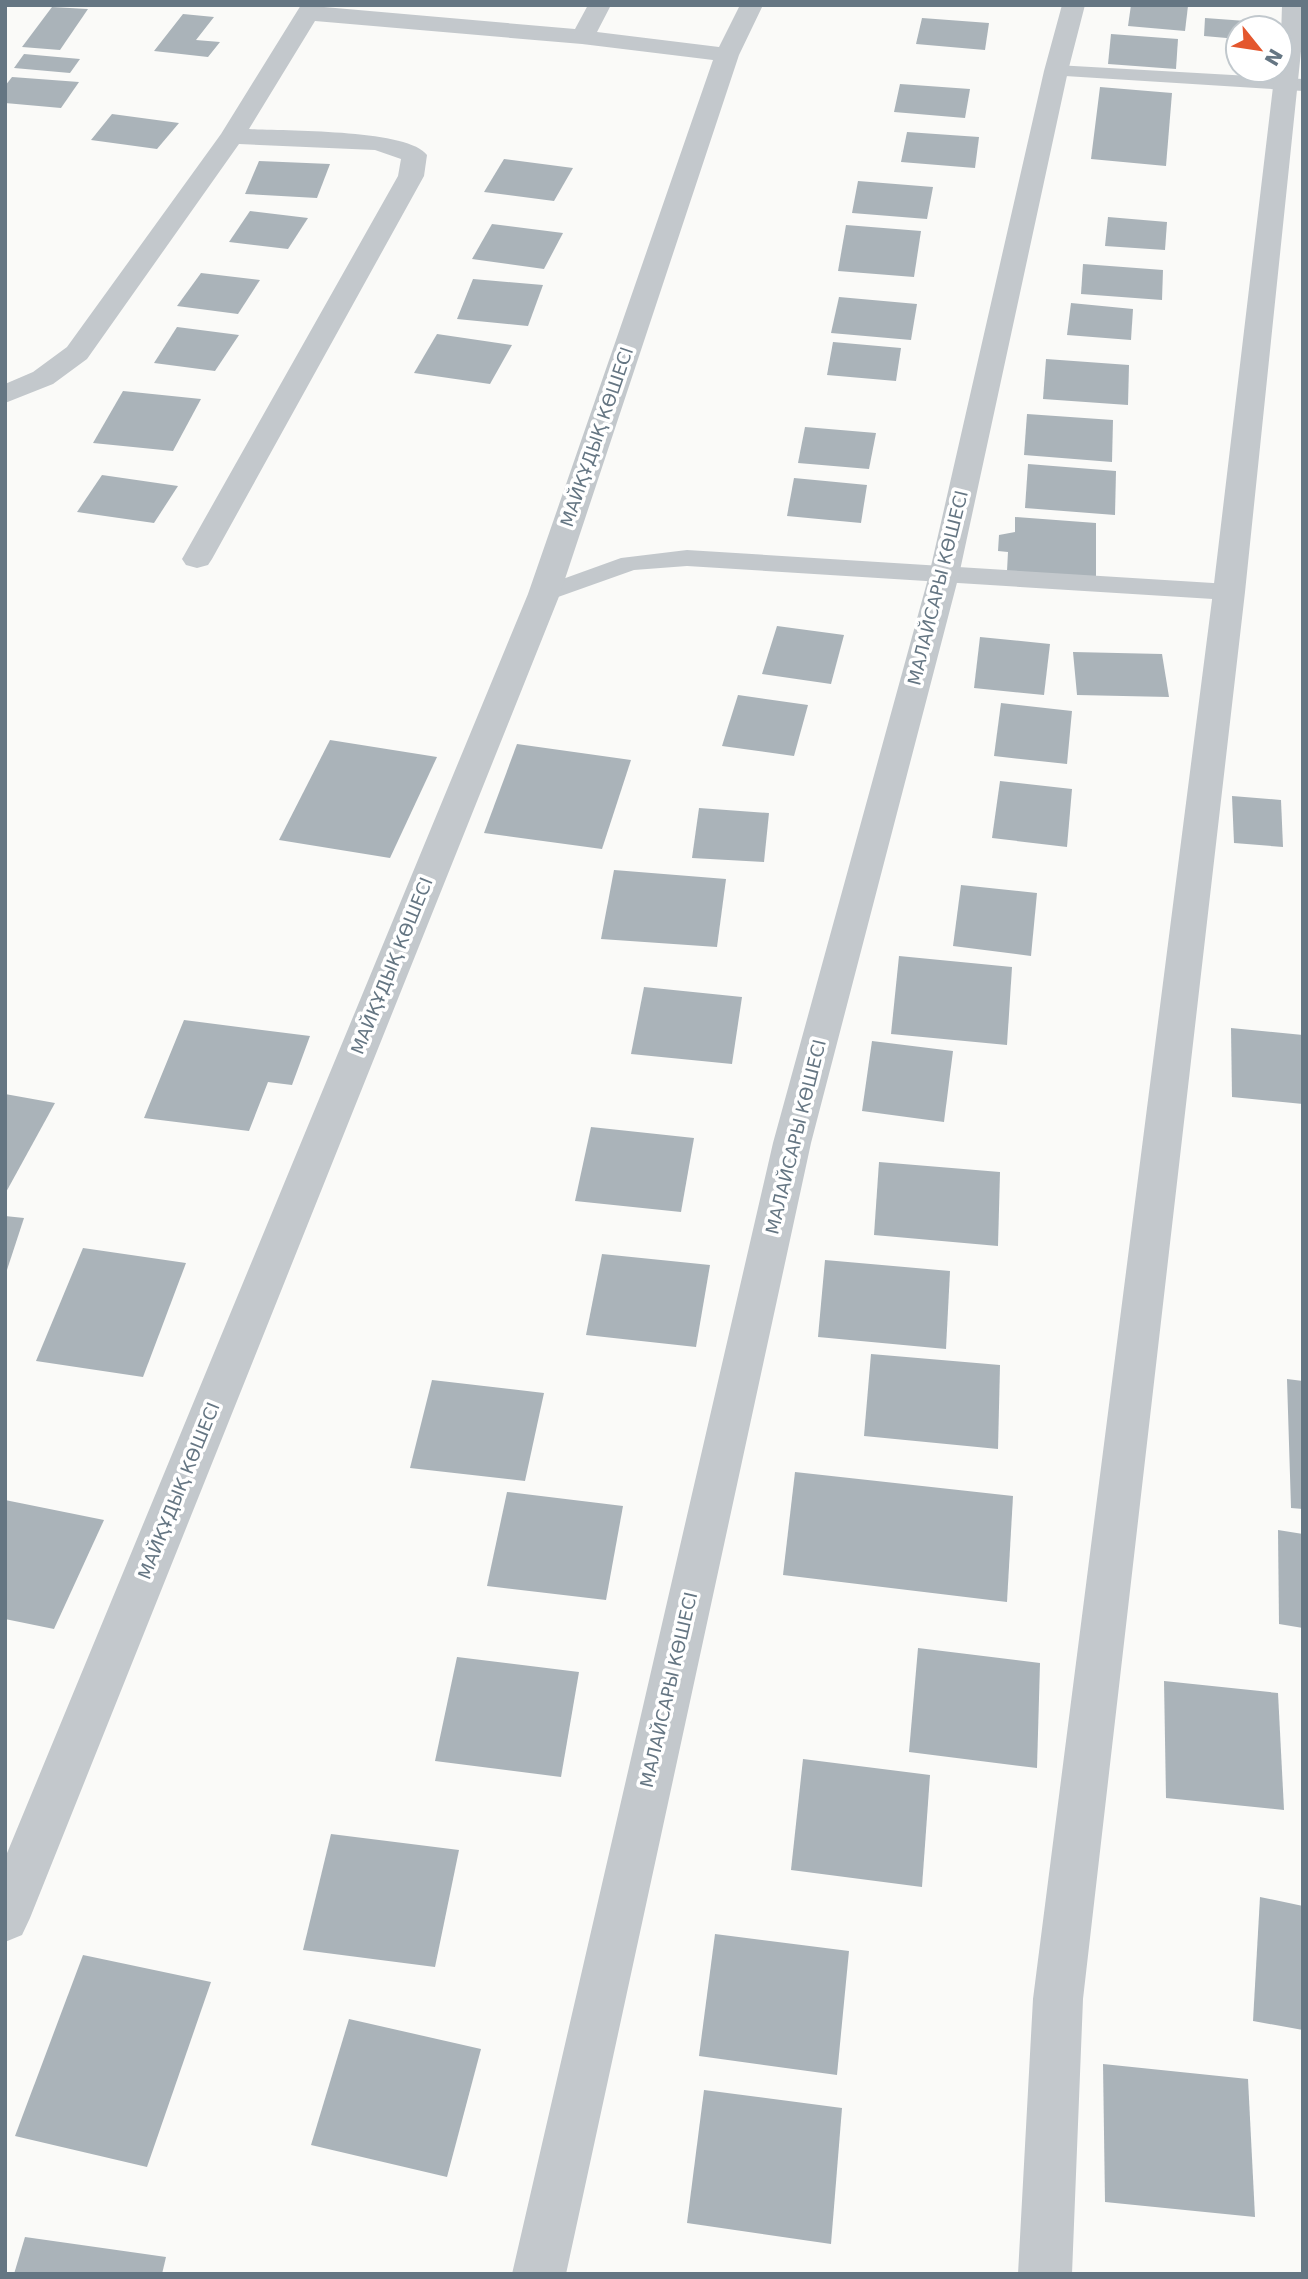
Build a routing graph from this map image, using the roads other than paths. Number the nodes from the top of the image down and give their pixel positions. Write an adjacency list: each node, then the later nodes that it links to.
1 (600, 5): 6 (street)
2 (752, 5): 7 (street, МАЙҚҰДЫҚ КӨШЕСІ)
3 (1074, 5): 8 (street, МАЛАЙСАРЫ КӨШЕСІ)
4 (1294, 5): 9 (street)
5 (311, 9): 6 (street); 10 (street)
6 (582, 37): 7 (street)
7 (727, 55): 15 (street, МАЙҚҰДЫҚ КӨШЕСІ)
8 (1056, 71): 9 (lane); 13 (street, МАЛАЙСАРЫ КӨШЕСІ)
9 (1294, 85): 14 (street)
10 (232, 136): 11 (street); 12 (street)
11 (5, 395)
12 (197, 559)
13 (944, 575): 14 (lane); 15 (lane); 17 (street, МАЛАЙСАРЫ КӨШЕСІ)
14 (1228, 592): 18 (street)
15 (544, 594): 16 (street, МАЙҚҰДЫҚ КӨШЕСІ)
16 (5, 1917)
17 (539, 2274)
18 (1045, 2274)

